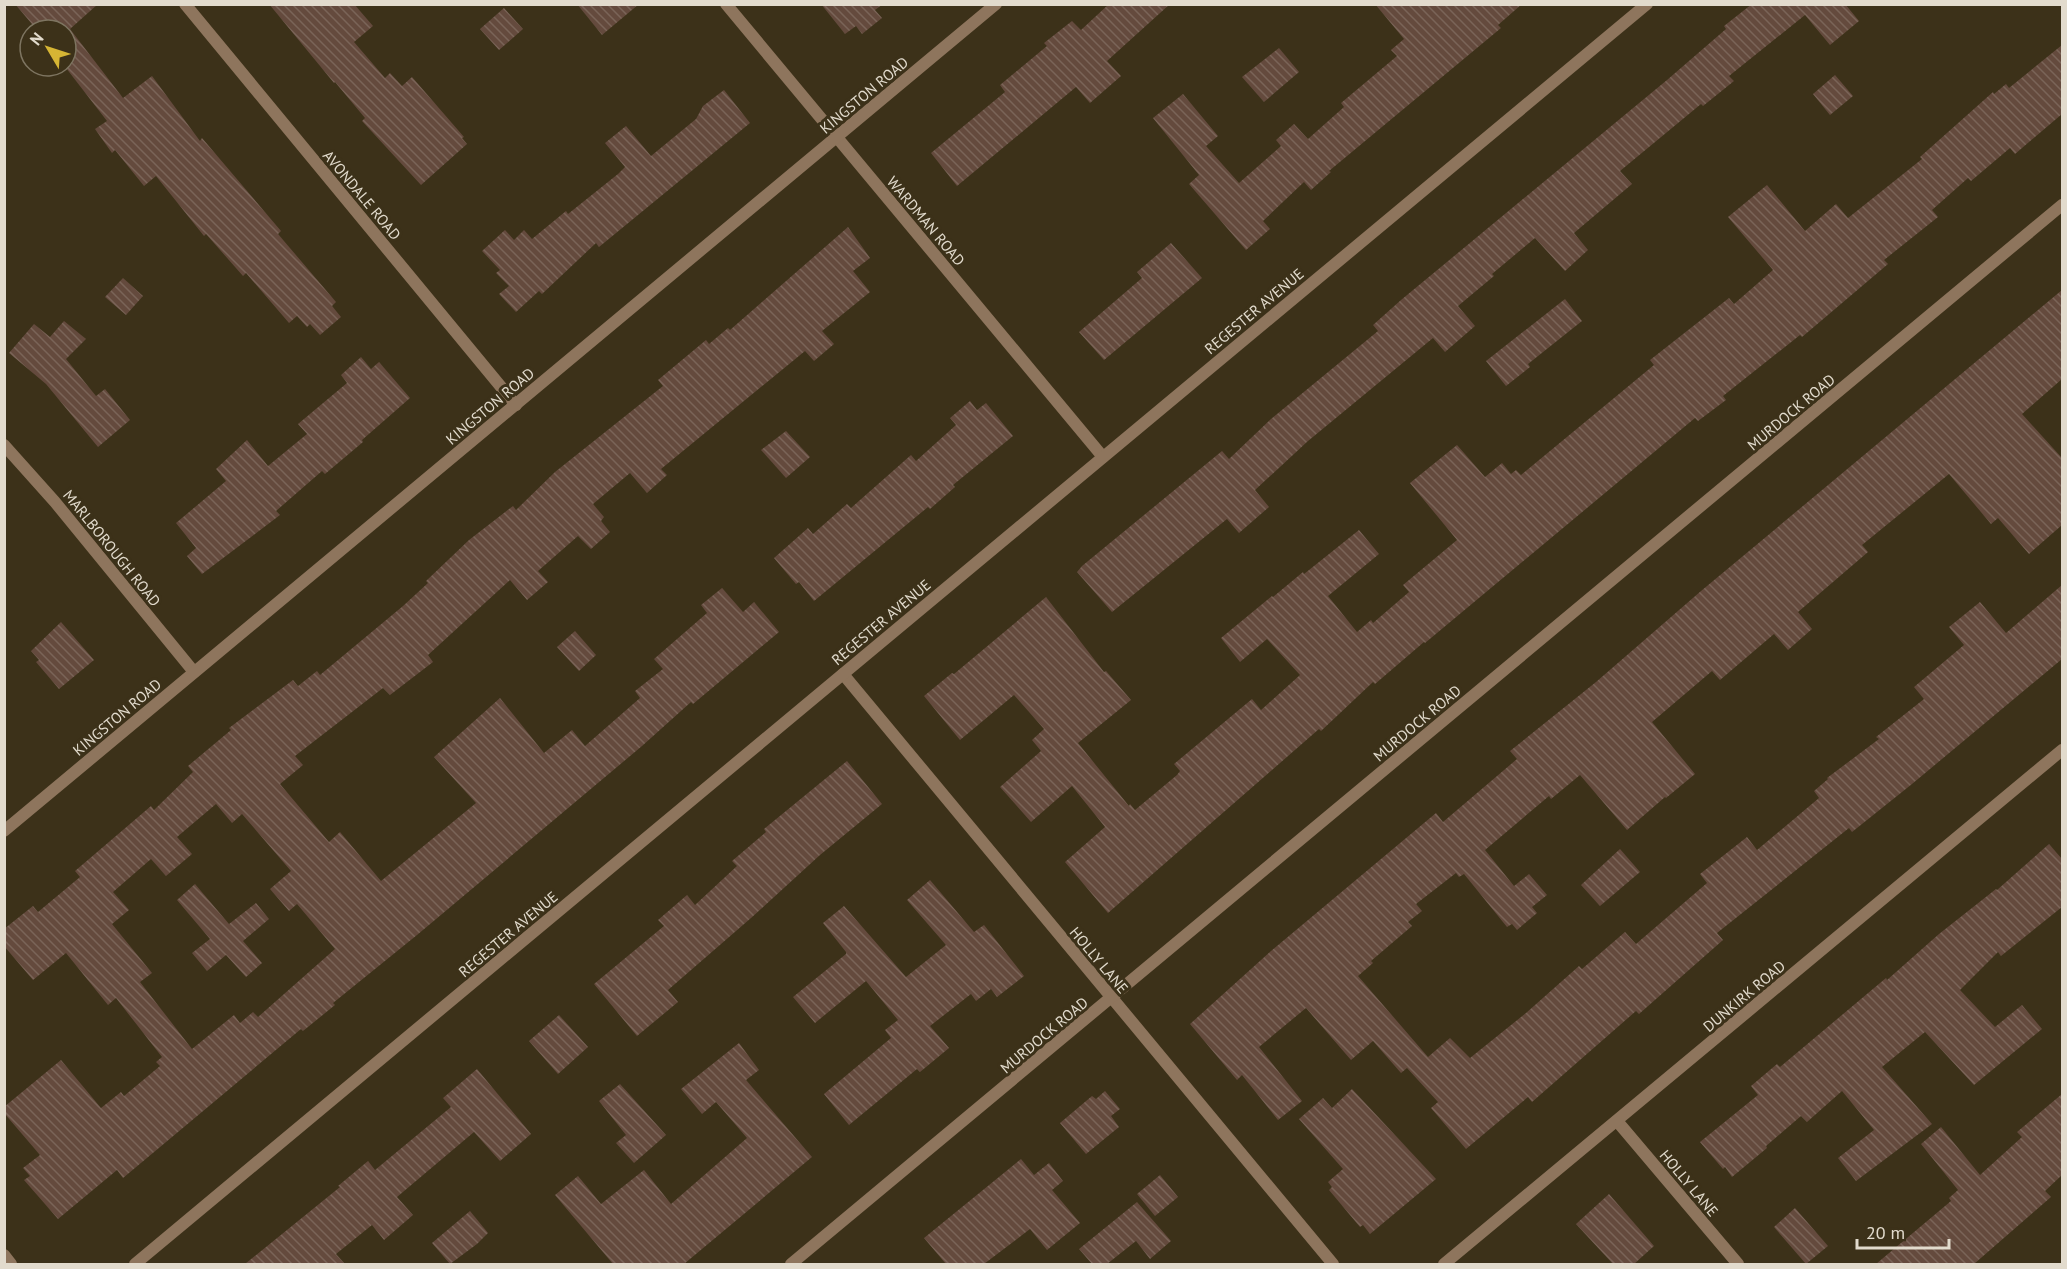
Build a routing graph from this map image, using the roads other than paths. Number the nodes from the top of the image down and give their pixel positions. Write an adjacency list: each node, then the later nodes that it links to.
1 (185, 4): 7 (street, AVONDALE ROAD)
2 (726, 4): 5 (street, WARDMAN ROAD)
3 (996, 4): 5 (street, KINGSTON ROAD)
4 (1647, 4): 9 (street, REGESTER AVENUE)
5 (837, 137): 7 (street, KINGSTON ROAD); 9 (street, WARDMAN ROAD)
6 (2062, 205): 14 (street, MURDOCK ROAD)
7 (516, 405): 10 (street, KINGSTON ROAD)
8 (4, 445): 10 (street, MARLBOROUGH ROAD)
9 (1103, 457): 11 (street, REGESTER AVENUE)
10 (195, 672): 13 (street, KINGSTON ROAD)
11 (843, 674): 14 (street, HOLLY LANE); 18 (street, REGESTER AVENUE)
12 (2062, 750): 15 (street, DUNKIRK ROAD)
13 (4, 831)
14 (1111, 999): 19 (street, MURDOCK ROAD); 20 (street, HOLLY LANE)
15 (1617, 1121): 21 (street, DUNKIRK ROAD); 22 (street, HOLLY LANE)
16 (4, 1255): 17 (street)
17 (11, 1264)
18 (135, 1264)
19 (791, 1264)
20 (1334, 1264)
21 (1444, 1264)
22 (1738, 1264)

